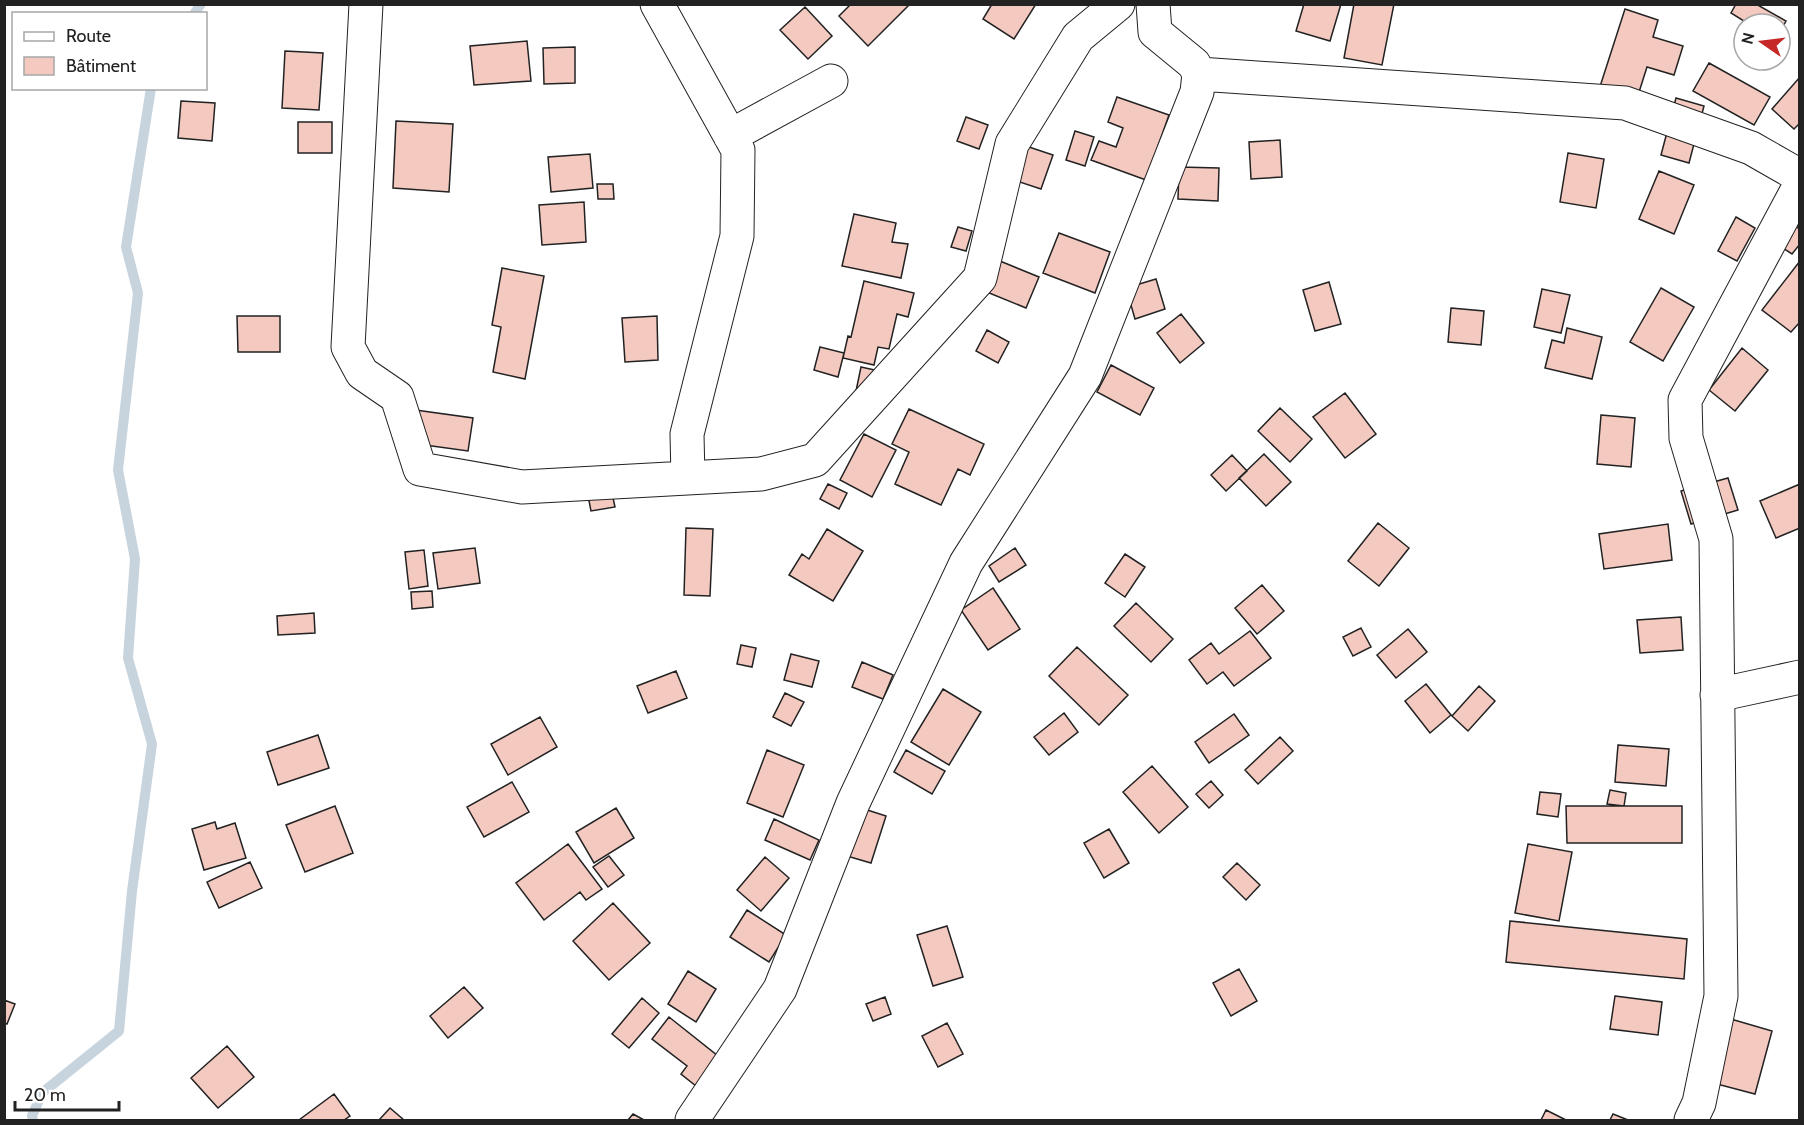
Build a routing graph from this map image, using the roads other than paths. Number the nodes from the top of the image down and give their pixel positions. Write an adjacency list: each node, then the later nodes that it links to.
1 (366, 4): 10 (street)
2 (657, 4): 7 (street)
3 (1118, 4): 10 (street)
4 (1153, 4): 5 (street)
5 (1199, 74): 8 (street); 13 (street)
6 (831, 81): 7 (street)
7 (729, 136): 10 (street)
8 (1800, 176)
9 (1800, 185): 12 (street)
10 (688, 478)
11 (1800, 677): 12 (street)
12 (1717, 695): 14 (street)
13 (692, 1120)
14 (1691, 1120)

